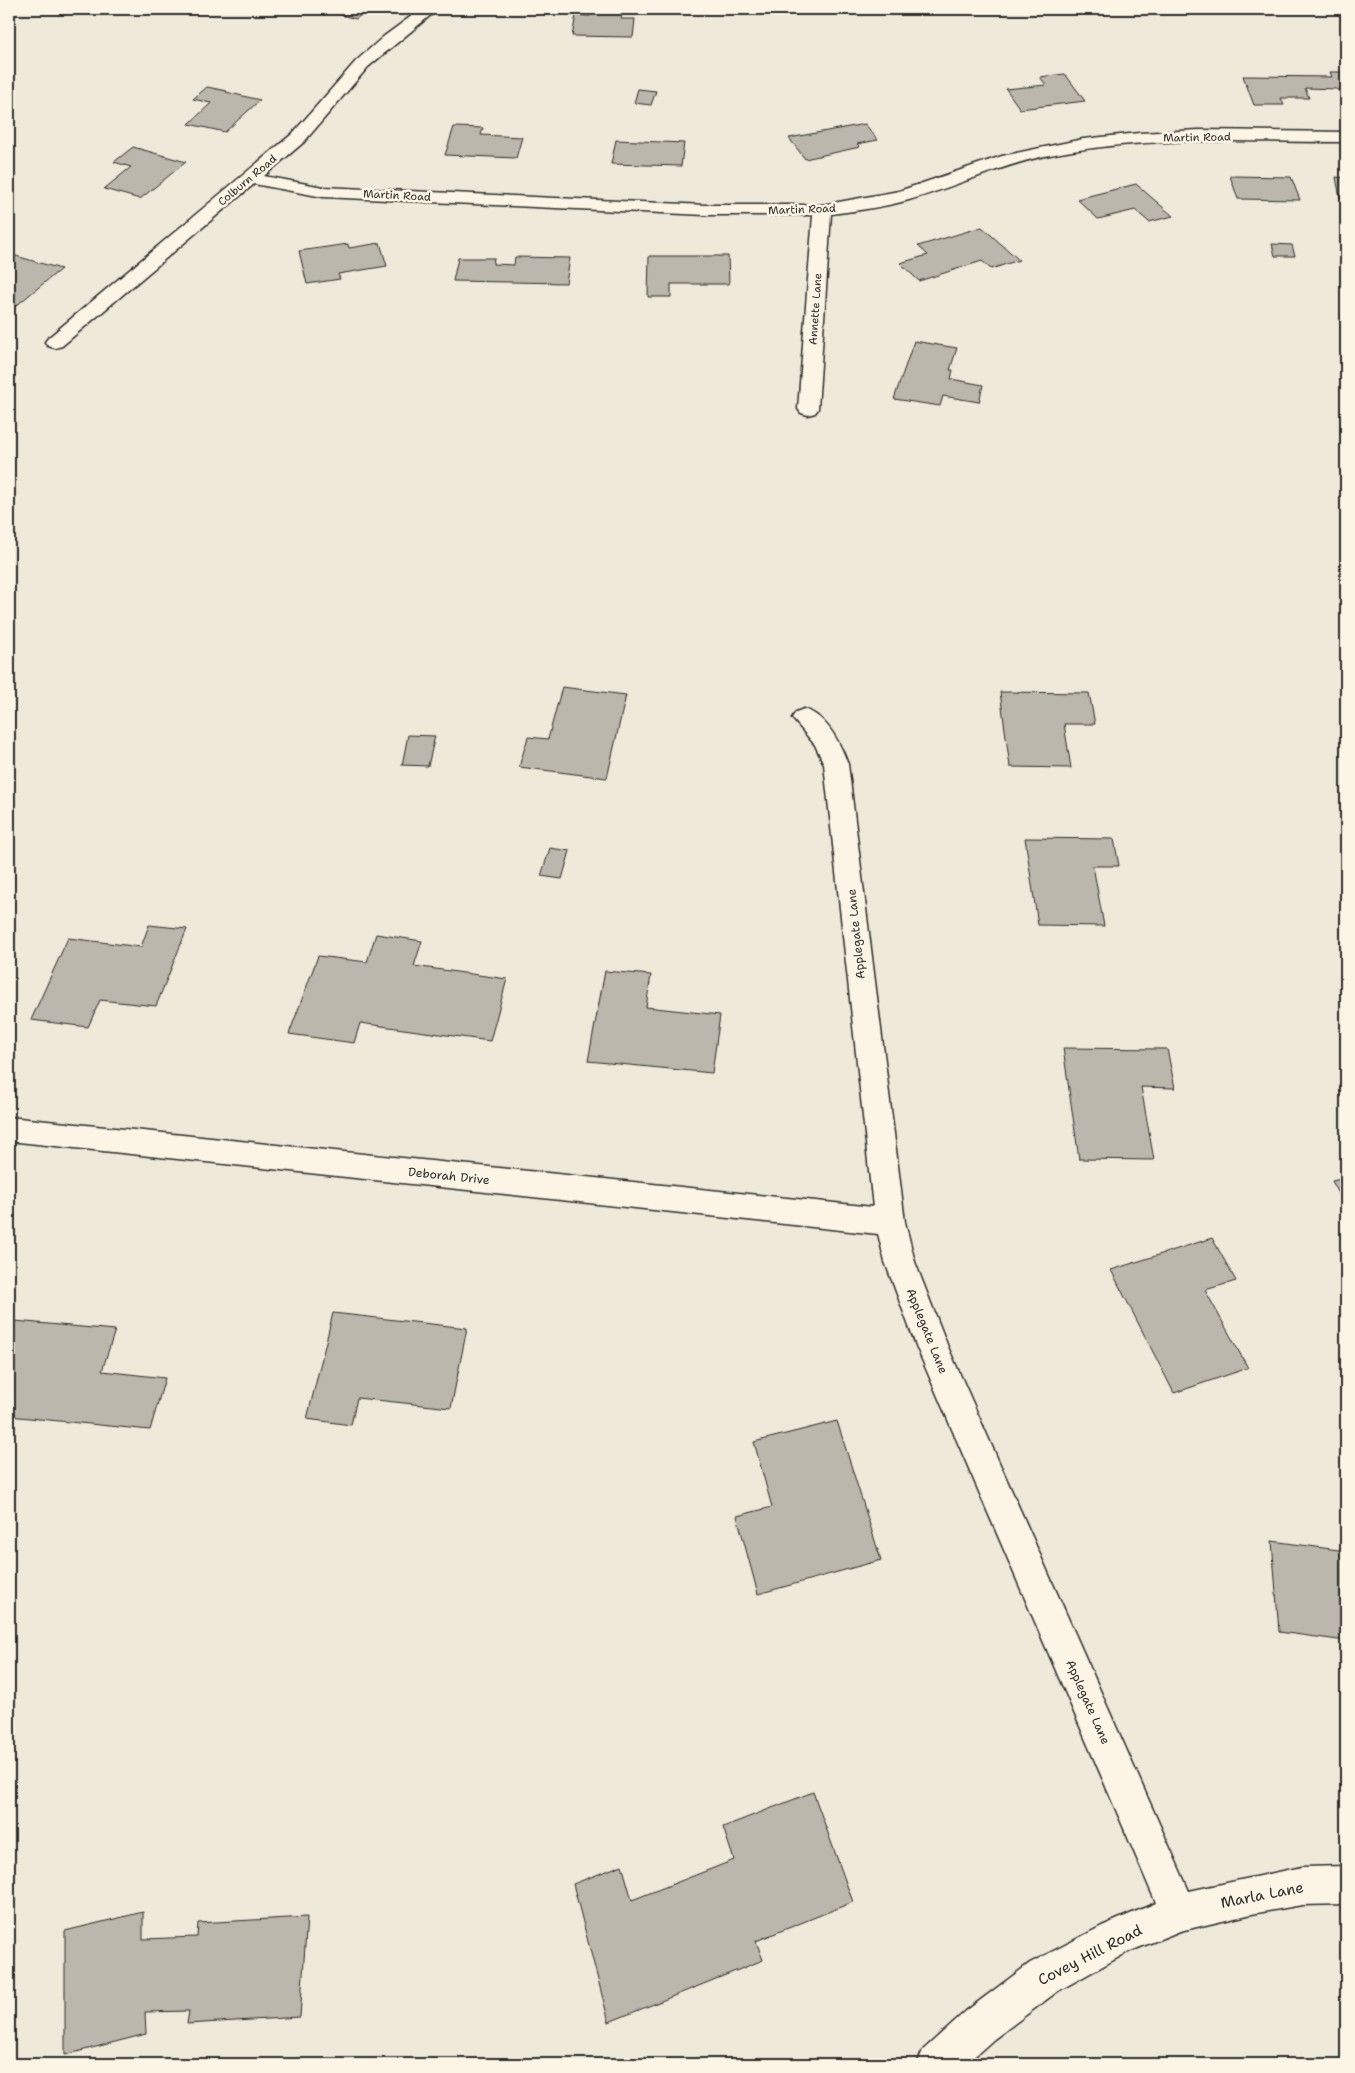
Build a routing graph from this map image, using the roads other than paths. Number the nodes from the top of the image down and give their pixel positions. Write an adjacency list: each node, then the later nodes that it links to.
1 (430, 9): 3 (street, Colburn Road)
2 (1346, 137): 4 (street, Martin Road)
3 (249, 178): 4 (street, Martin Road); 5 (street, Colburn Road)
4 (822, 210): 6 (street, Annette Lane)
5 (55, 342)
6 (808, 409)
7 (804, 718): 9 (street, Applegate Lane)
8 (9, 1129): 9 (street, Deborah Drive)
9 (890, 1222): 11 (street, Applegate Lane)
10 (1346, 1885): 11 (street, Marla Lane)
11 (1179, 1912): 12 (street, Covey Hill Road)
12 (937, 2064)

